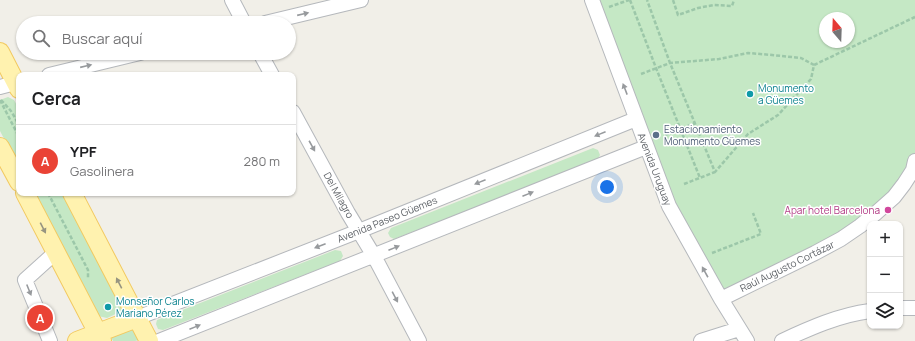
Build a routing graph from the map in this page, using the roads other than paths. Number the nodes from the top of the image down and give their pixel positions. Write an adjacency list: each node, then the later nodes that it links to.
1 (232, 0): 4 (street)
2 (361, 0): 5 (street, one-way to 2)
3 (592, 0): 13 (street, Avenida Uruguay, one-way to 3)
4 (240, 16)
5 (294, 16)
6 (0, 52): 11 (main road)
7 (111, 60): 9 (street, one-way to 7)
8 (264, 60): 10 (street)
9 (61, 72)
10 (270, 72)
11 (14, 85)
12 (296, 118): 20 (street, Del Milagro, one-way to 20)
13 (636, 119): 15 (street, Avenida Uruguay); 20 (street, Avenida Paseo Güemes, one-way to 20)
14 (0, 147): 17 (main road)
15 (646, 147): 22 (street, one-way to 15); 23 (street, Avenida Uruguay, one-way to 15)
16 (914, 170): 23 (street, Raúl Augusto Cortázar)
17 (16, 176)
18 (27, 196): 21 (main road, one-way to 21)
19 (74, 196): 27 (main road, one-way to 19)
20 (359, 231): 22 (street, Del Milagro); 27 (street, Avenida Paseo Güemes, one-way to 27)
21 (56, 252): 29 (main road); 30 (street, one-way to 30)
22 (374, 256): 33 (street, one-way to 22); 34 (street, Del Milagro, one-way to 34)
23 (721, 299): 28 (street, Avenida Uruguay)
24 (903, 308): 25 (street)
25 (915, 308)
26 (867, 312): 36 (street)
27 (137, 318): 29 (main road); 32 (main road)
28 (743, 335): 35 (street)
29 (100, 337): 31 (main road)
30 (50, 341)
31 (77, 341)
32 (149, 341)
33 (159, 341)
34 (419, 341)
35 (700, 341)
36 (782, 341)

